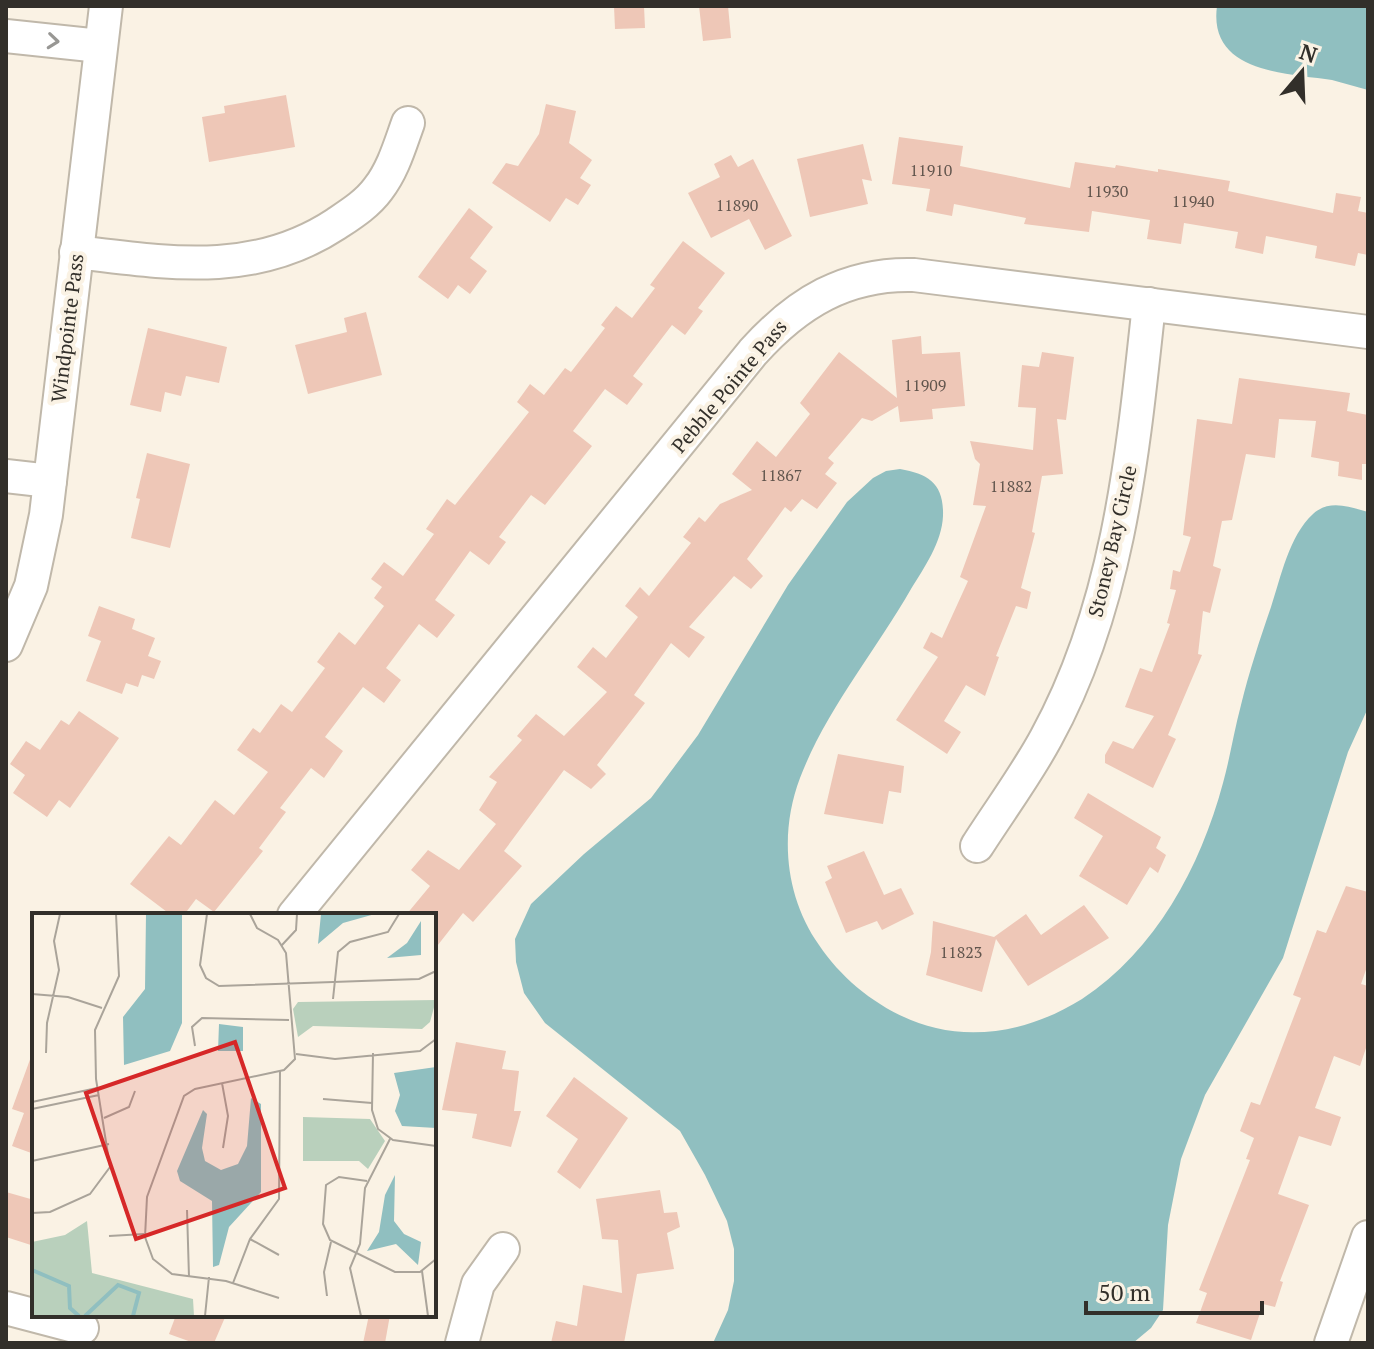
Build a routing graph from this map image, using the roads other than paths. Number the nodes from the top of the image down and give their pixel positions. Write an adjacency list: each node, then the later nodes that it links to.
1 (106, 6): 3 (street, Windpointe Pass)
2 (6, 36): 3 (street, one-way to 3)
3 (100, 46): 5 (street, Windpointe Pass)
4 (408, 123): 5 (street)
5 (76, 252): 9 (street, Windpointe Pass)
6 (1149, 304): 7 (street, Pebble Pointe Pass); 11 (street, Stoney Bay Circle); 12 (street, Pebble Pointe Pass)
7 (1368, 332)
8 (6, 476): 9 (street)
9 (50, 481): 10 (street, Windpointe Pass)
10 (6, 645)
11 (977, 846)
12 (296, 913)
13 (1368, 1237): 20 (street)
14 (503, 1249): 19 (street)
15 (6, 1308): 16 (street)
16 (32, 1315)
17 (39, 1317): 18 (street)
18 (83, 1329)
19 (462, 1343)
20 (1331, 1343)

